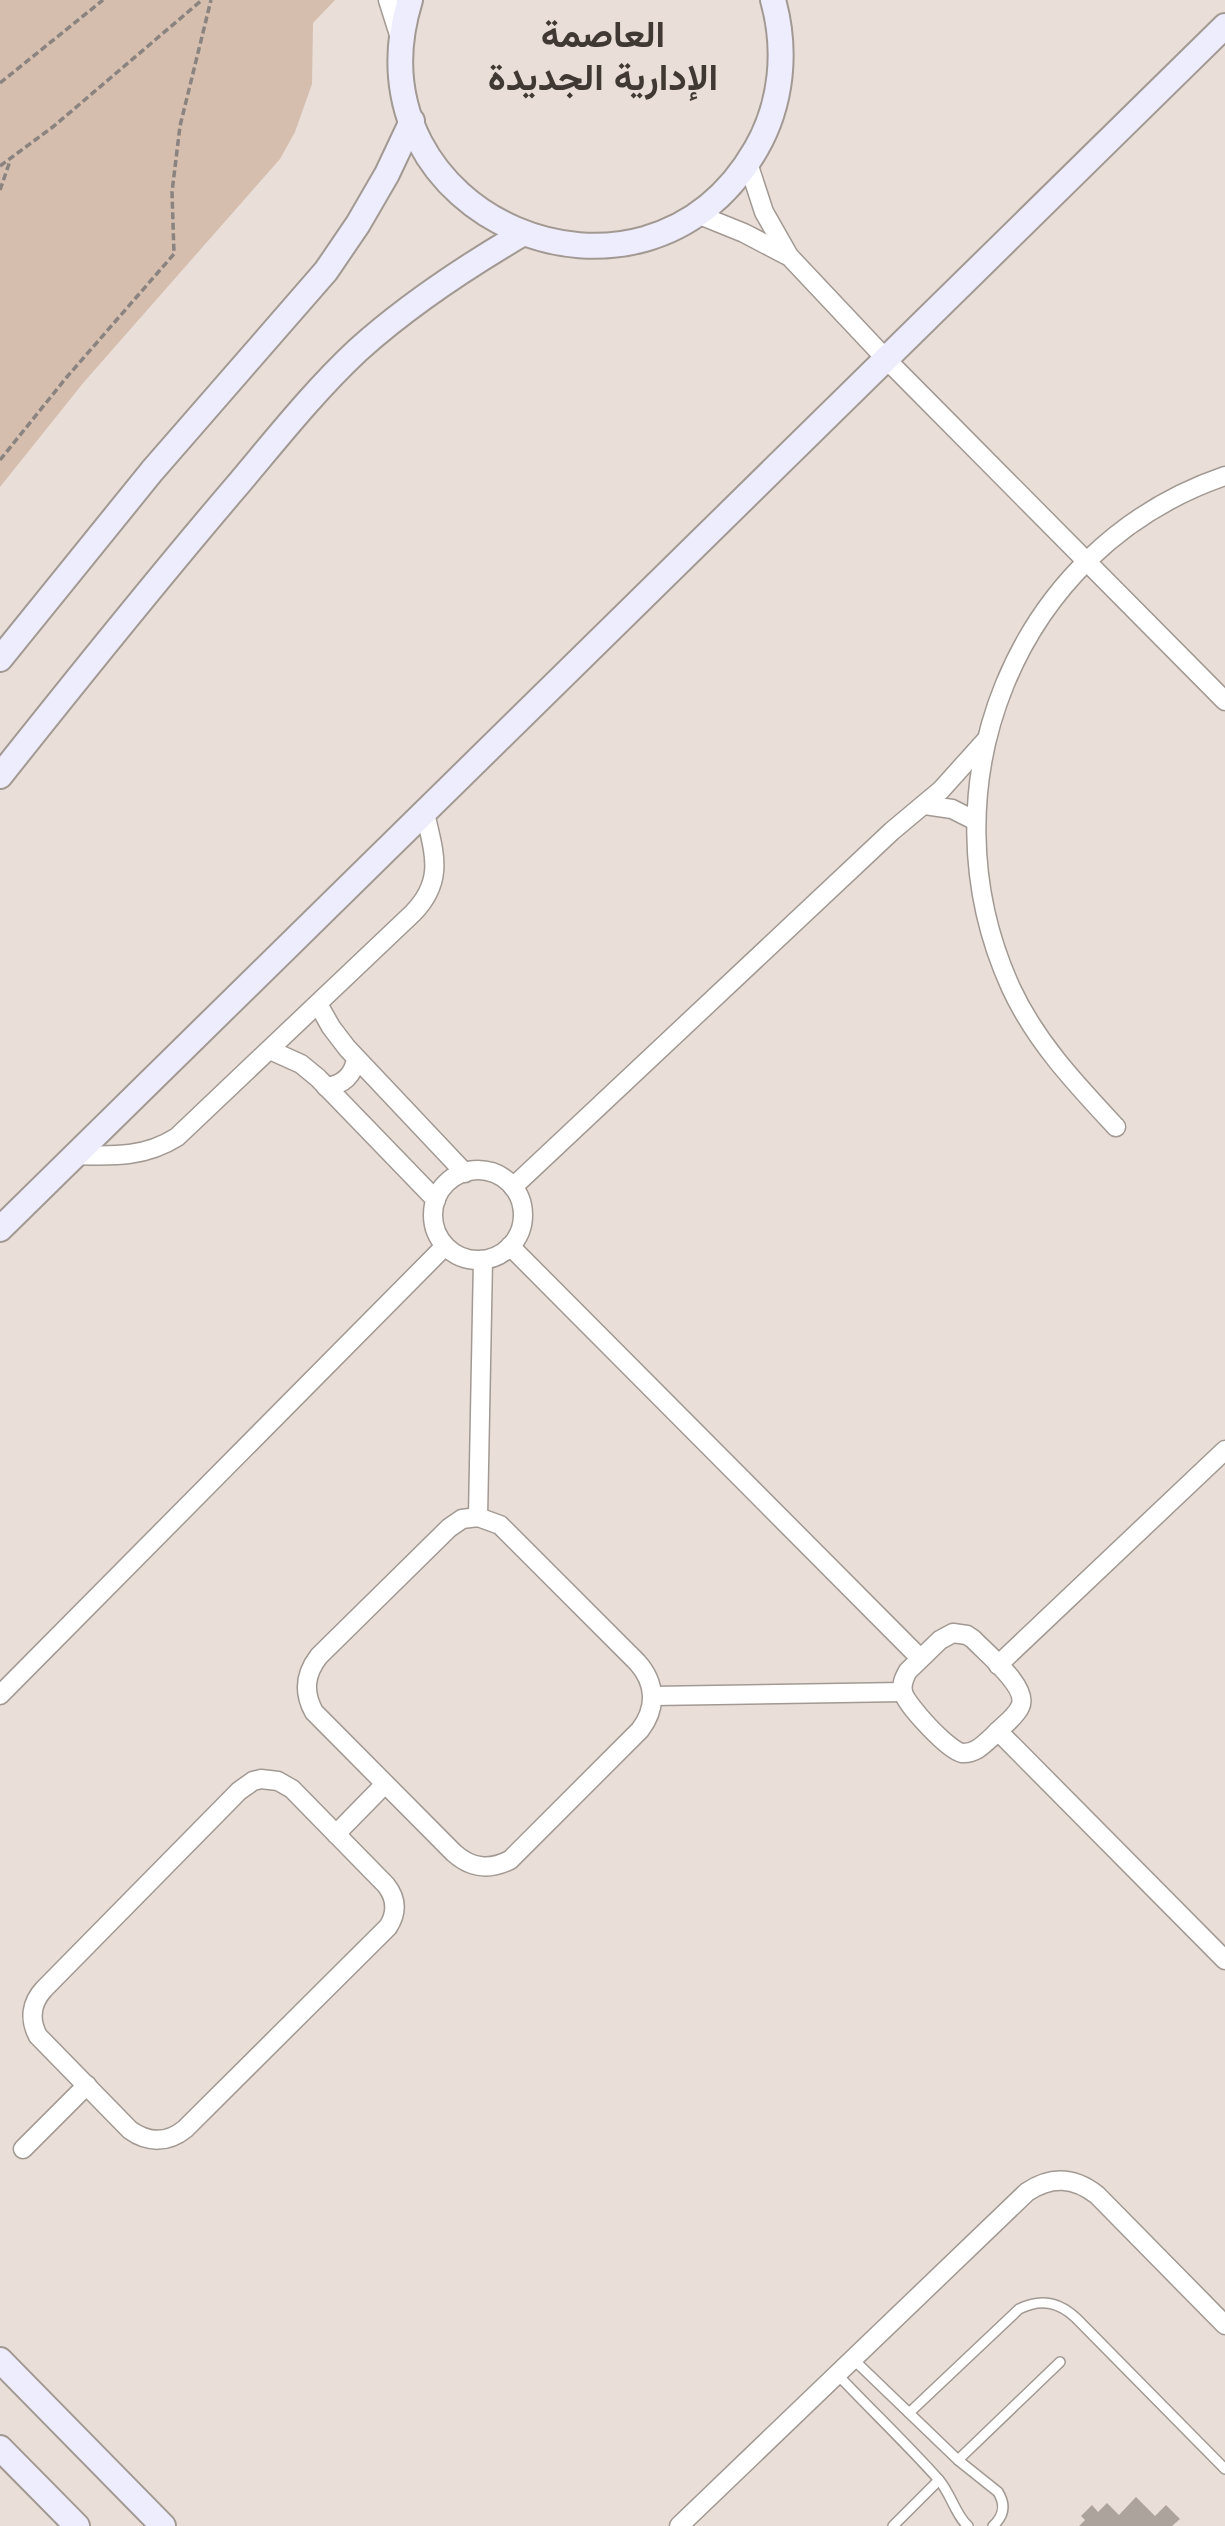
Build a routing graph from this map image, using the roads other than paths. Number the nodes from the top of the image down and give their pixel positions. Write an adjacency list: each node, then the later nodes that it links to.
1 (388, 0): 5 (street)
2 (410, 0): 5 (main road)
3 (773, 0): 7 (main road)
4 (1225, 26): 11 (main road)
5 (401, 41): 6 (main road)
6 (412, 121): 9 (main road); 14 (main road)
7 (748, 163): 8 (main road); 10 (street)
8 (697, 214): 9 (main road); 10 (street)
9 (522, 234): 17 (main road)
10 (789, 256): 11 (street)
11 (886, 359): 13 (street); 19 (main road)
12 (1225, 476): 13 (street)
13 (1087, 561): 15 (street); 16 (street)
14 (0, 659)
15 (1225, 701)
16 (986, 740): 18 (street); 20 (street)
17 (0, 775)
18 (925, 805): 20 (street); 28 (street)
19 (425, 813): 21 (street); 26 (main road)
20 (976, 821): 25 (street)
21 (318, 1004): 22 (street); 23 (street)
22 (270, 1050): 24 (street); 26 (street)
23 (356, 1058): 24 (street); 27 (street)
24 (326, 1087): 29 (street)
25 (1116, 1127)
26 (75, 1155): 30 (main road)
27 (465, 1172): 28 (street); 29 (street)
28 (513, 1187): 32 (street)
29 (436, 1200): 31 (street)
30 (0, 1228)
31 (445, 1246): 33 (street); 39 (street)
32 (510, 1246): 33 (street); 36 (street)
33 (482, 1260): 35 (street)
34 (1225, 1450): 37 (street)
35 (478, 1517): 40 (street); 42 (street)
36 (920, 1658): 37 (street); 38 (street)
37 (998, 1665): 41 (street)
38 (903, 1692): 40 (street); 41 (street)
39 (0, 1695)
40 (653, 1696): 42 (street)
41 (998, 1731): 44 (street)
42 (385, 1784): 43 (street)
43 (336, 1834): 45 (street); 45 (street)
44 (1225, 1960)
45 (87, 2085): 46 (street)
46 (23, 2149)
47 (1225, 2325): 48 (street)
48 (853, 2358): 51 (street); 52 (lane)
49 (0, 2360): 58 (main road)
50 (1060, 2362): 54 (lane)
51 (837, 2374): 56 (lane); 59 (street)
52 (909, 2413): 54 (lane); 55 (lane)
53 (0, 2448): 57 (main road)
54 (958, 2460): 62 (lane)
55 (1225, 2469)
56 (939, 2480): 60 (lane); 61 (lane)
57 (77, 2526)
58 (163, 2526)
59 (679, 2526)
60 (893, 2526)
61 (968, 2526)
62 (993, 2526)

